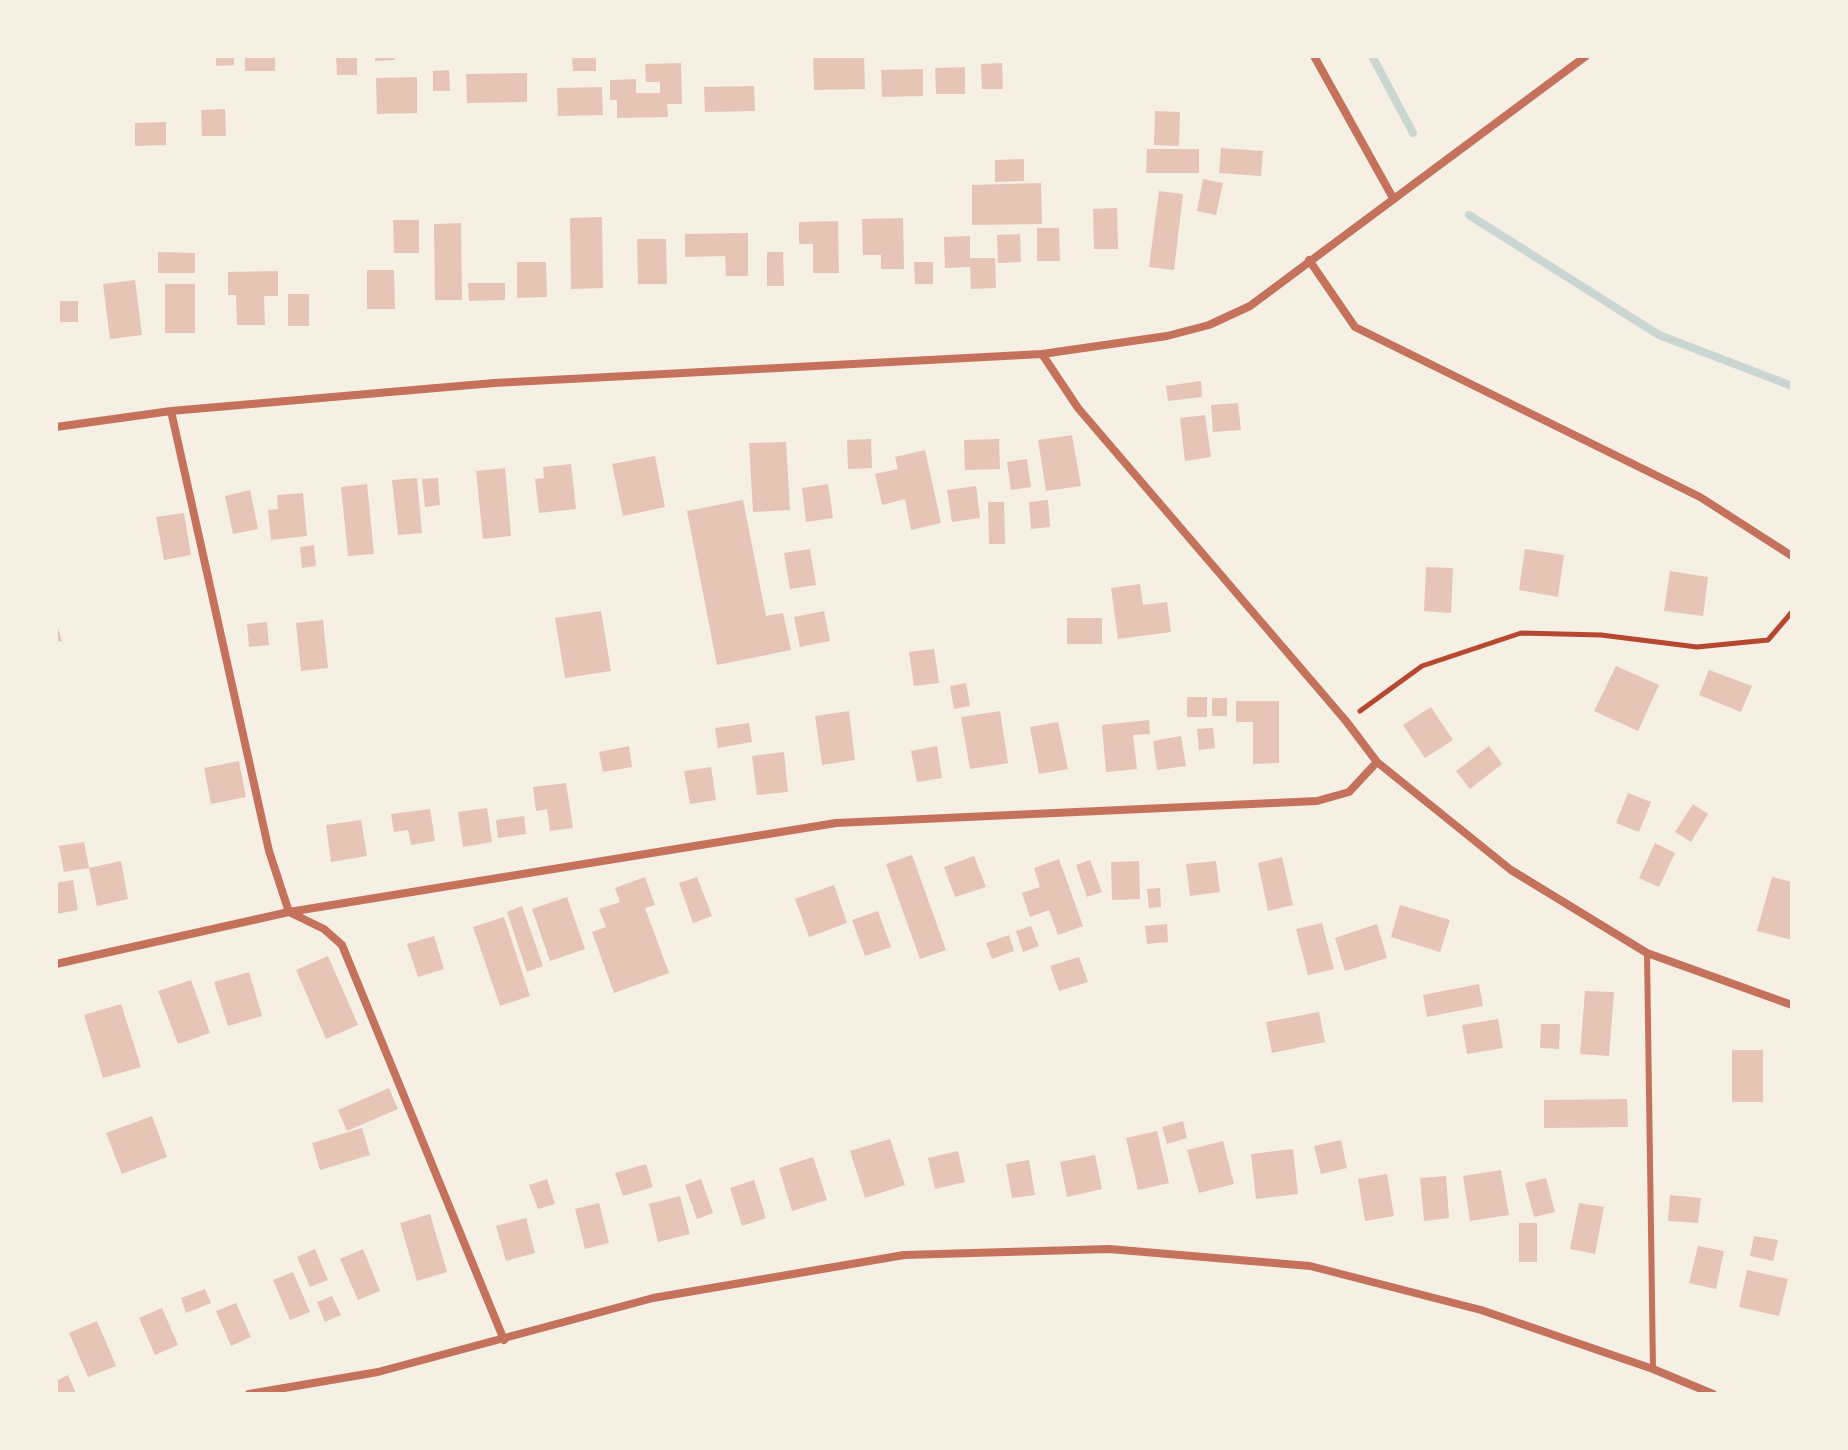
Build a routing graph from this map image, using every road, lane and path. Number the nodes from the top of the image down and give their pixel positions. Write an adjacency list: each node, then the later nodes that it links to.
1 (1314, 56): 3 (street)
2 (1586, 56): 3 (street)
3 (1393, 198): 4 (street)
4 (1309, 260): 5 (street); 8 (street)
5 (1042, 354): 6 (street); 10 (street)
6 (171, 411): 7 (street); 12 (street)
7 (56, 427)
8 (1792, 556)
9 (1792, 612): 10 (path)
10 (1346, 721): 11 (street)
11 (1377, 762): 12 (street); 13 (street)
12 (289, 912): 14 (street); 16 (street)
13 (1647, 953): 15 (street); 17 (lane)
14 (56, 964)
15 (1792, 1005)
16 (504, 1340): 17 (street); 18 (street)
17 (1653, 1369): 19 (street)
18 (249, 1394)
19 (1713, 1394)

